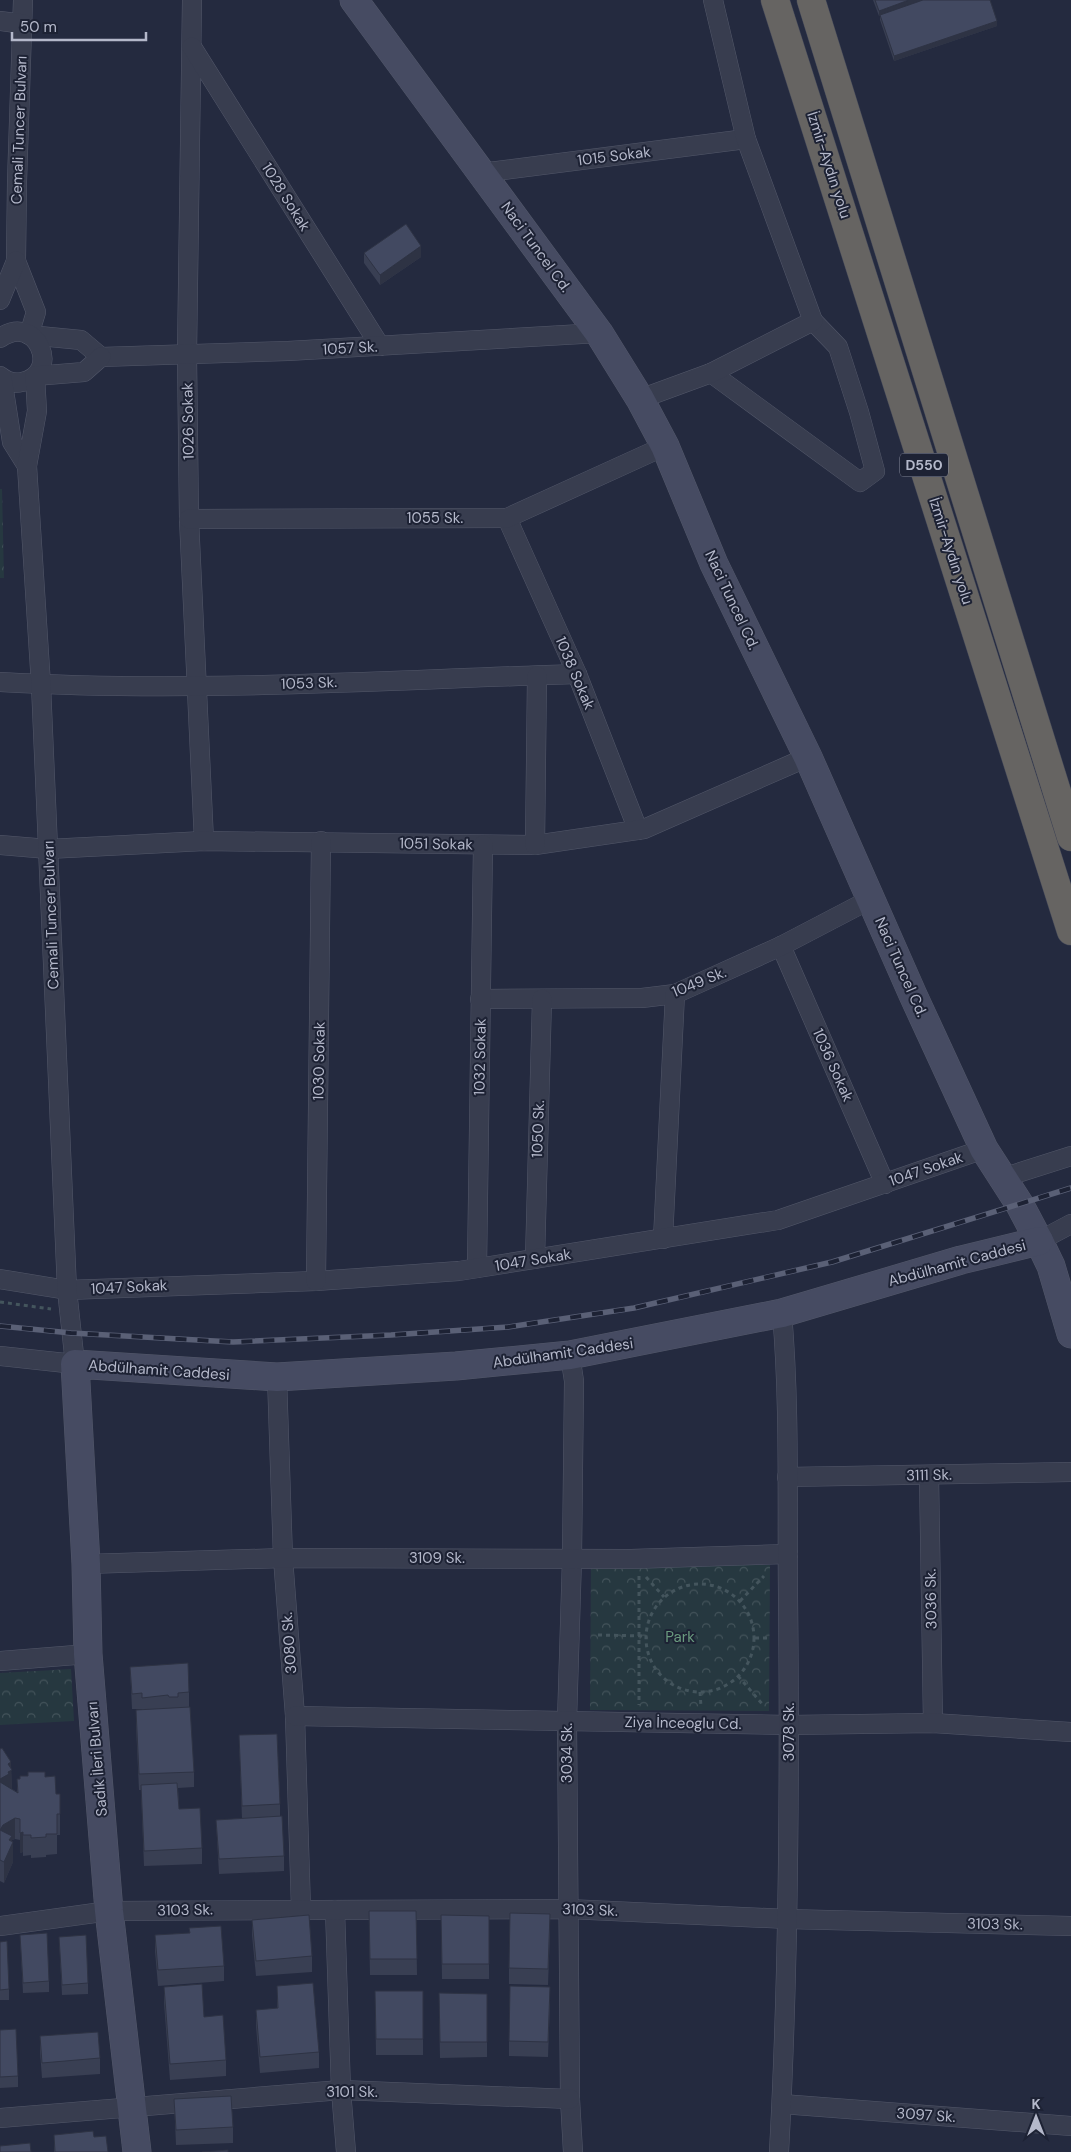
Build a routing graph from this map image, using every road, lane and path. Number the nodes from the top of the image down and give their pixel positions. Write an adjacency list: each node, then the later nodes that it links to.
1 (23, 0): 8 (street, Cemali Tuncer Bulvarı)
2 (192, 0): 9 (street, 1026 Sokak)
3 (354, 0): 11 (main road, Naci Tuncel Cd.)
4 (713, 0): 10 (street)
5 (775, 0): 45 (highway, İzmir-Aydın yolu / D550)
6 (811, 0): 37 (highway, İzmir-Aydın yolu / D550)
7 (0, 21): 8 (street)
8 (23, 24): 12 (street, Cemali Tuncer Bulvarı)
9 (192, 47): 19 (street, 1028 Sokak); 20 (street, 1026 Sokak)
10 (746, 139): 11 (street, 1015 Sokak); 15 (street)
11 (482, 173): 16 (main road, Naci Tuncel Cd.)
12 (8, 181): 13 (street, Cemali Tuncer Bulvarı)
13 (16, 261): 14 (street); 17 (street)
14 (0, 300)
15 (813, 321): 22 (street); 22 (street)
16 (598, 333): 19 (street, 1057 Sk.); 25 (main road, Naci Tuncel Cd.)
17 (29, 335): 18 (street); 21 (street); 23 (street)
18 (0, 338)
19 (380, 346): 20 (street, 1057 Sk.)
20 (187, 355): 21 (street, 1057 Sk.); 29 (street, 1026 Sokak)
21 (101, 357): 23 (street)
22 (711, 373): 25 (street)
23 (35, 376): 24 (street); 27 (street)
24 (1, 377): 27 (street)
25 (640, 398): 26 (main road, Naci Tuncel Cd.)
26 (665, 446): 28 (street, 1055 Sk.); 35 (main road, Naci Tuncel Cd.)
27 (27, 466): 33 (street, Cemali Tuncer Bulvarı)
28 (507, 518): 29 (street, 1055 Sk.); 30 (street, 1038 Sokak)
29 (189, 519): 34 (street, 1026 Sokak)
30 (577, 674): 31 (street, 1053 Sk.); 36 (street, 1038 Sokak)
31 (537, 676): 34 (street, 1053 Sk.); 42 (street)
32 (0, 682): 33 (street, 1053 Sk.)
33 (42, 685): 34 (street, 1053 Sk.); 43 (street, Cemali Tuncer Bulvarı)
34 (197, 686): 38 (street, 1026 Sokak)
35 (808, 757): 36 (street, 1051 Sokak); 44 (main road, Naci Tuncel Cd.)
36 (638, 830): 42 (street, 1051 Sokak)
37 (1071, 837)
38 (204, 841): 39 (street, 1051 Sokak); 43 (street, 1051 Sokak)
39 (321, 841): 41 (street, 1051 Sokak); 60 (street, 1030 Sokak)
40 (0, 845): 43 (street, 1051 Sokak)
41 (483, 845): 42 (street, 1051 Sokak); 49 (street, 1032 Sokak)
42 (535, 845)
43 (48, 849): 61 (street, Cemali Tuncer Bulvarı)
44 (871, 899): 46 (street, 1049 Sk.); 50 (main road, Naci Tuncel Cd.)
45 (1071, 931)
46 (781, 946): 47 (street, 1049 Sk.); 53 (street, 1036 Sokak)
47 (675, 994): 48 (street, 1049 Sk.); 55 (street)
48 (542, 998): 49 (street, 1049 Sk.); 57 (street, 1050 Sk.)
49 (480, 999): 58 (street, 1032 Sokak)
50 (984, 1149): 52 (main road, Naci Tuncel Cd.); 53 (street, 1047 Sokak)
51 (1071, 1156): 52 (street)
52 (1002, 1178): 56 (main road, Naci Tuncel Cd.)
53 (885, 1184): 55 (street, 1047 Sokak)
54 (1071, 1224): 56 (street)
55 (663, 1239): 57 (street, 1047 Sokak)
56 (1039, 1241): 64 (main road, Abdülhamit Caddesi); 65 (main road, Naci Tuncel Cd.)
57 (535, 1259): 58 (street, 1047 Sokak)
58 (477, 1268): 60 (street, 1047 Sokak)
59 (0, 1280): 61 (street, 1047 Sokak)
60 (316, 1281): 61 (street, 1047 Sokak)
61 (67, 1290): 63 (street, Cemali Tuncer Bulvarı)
62 (0, 1302): 63 (path)
63 (69, 1311): 68 (street, Cemali Tuncer Bulvarı)
64 (782, 1313): 66 (main road, Abdülhamit Caddesi); 72 (street, 3078 Sk.)
65 (1071, 1334)
66 (570, 1355): 69 (main road, Abdülhamit Caddesi); 75 (street, 3034 Sk.)
67 (0, 1356): 68 (street)
68 (75, 1364): 69 (main road, Abdülhamit Caddesi); 76 (main road, Sadık İleri Bulvarı)
69 (276, 1377): 74 (street, 3080 Sk.)
70 (1071, 1472): 71 (street, 3111 Sk.)
71 (930, 1475): 72 (street, 3111 Sk.); 94 (street, 3036 Sk.)
72 (787, 1477): 73 (street, 3078 Sk.)
73 (788, 1554): 75 (street, 3109 Sk.); 95 (street, 3078 Sk.)
74 (283, 1558): 75 (street, 3109 Sk.); 76 (street, 3109 Sk.); 91 (street, 3080 Sk.)
75 (572, 1558): 92 (street, 3034 Sk.)
76 (86, 1564): 85 (main road, Sadık İleri Bulvarı)
77 (638, 1568): 81 (path)
78 (764, 1576): 79 (path)
79 (740, 1602): 82 (path); 83 (path)
80 (598, 1635): 81 (path)
81 (639, 1636): 82 (path); 93 (path)
82 (646, 1636): 88 (path)
83 (755, 1638): 84 (path); 87 (path)
84 (767, 1638)
85 (88, 1654): 86 (street); 100 (main road, Sadık İleri Bulvarı)
86 (0, 1661)
87 (738, 1676): 88 (path); 89 (path)
88 (700, 1692): 90 (path)
89 (764, 1706)
90 (701, 1708)
91 (295, 1716): 92 (street, Ziya İnceoglu Cd.); 97 (street, 3080 Sk.)
92 (567, 1721): 93 (street, Ziya İnceoglu Cd.); 98 (street, 3034 Sk.)
93 (640, 1722): 95 (street, Ziya İnceoglu Cd.)
94 (933, 1723): 95 (street, Ziya İnceoglu Cd.); 96 (street, Ziya İnceoglu Cd.)
95 (790, 1725): 101 (street, 3078 Sk.)
96 (1071, 1732)
97 (301, 1909): 99 (street, 3103 Sk.); 100 (street, 3103 Sk.)
98 (568, 1909): 99 (street, 3103 Sk.); 101 (street, 3103 Sk.); 105 (street, 3034 Sk.)
99 (335, 1910): 104 (street)
100 (110, 1911): 102 (street, 3103 Sk.); 107 (main road, Sadık İleri Bulvarı)
101 (787, 1919): 103 (street, 3103 Sk.); 106 (street, 3078 Sk.)
102 (0, 1926)
103 (1071, 1926)
104 (341, 2090): 105 (street, 3101 Sk.); 107 (street, 3101 Sk.); 111 (street)
105 (570, 2099): 112 (street, 3034 Sk.)
106 (782, 2104): 109 (street, 3097 Sk.); 113 (street, 3078 Sk.)
107 (134, 2106): 108 (street, 3101 Sk.); 110 (main road, Sadık İleri Bulvarı)
108 (0, 2118)
109 (1071, 2126)
110 (137, 2152)
111 (346, 2152)
112 (573, 2152)
113 (779, 2152)

